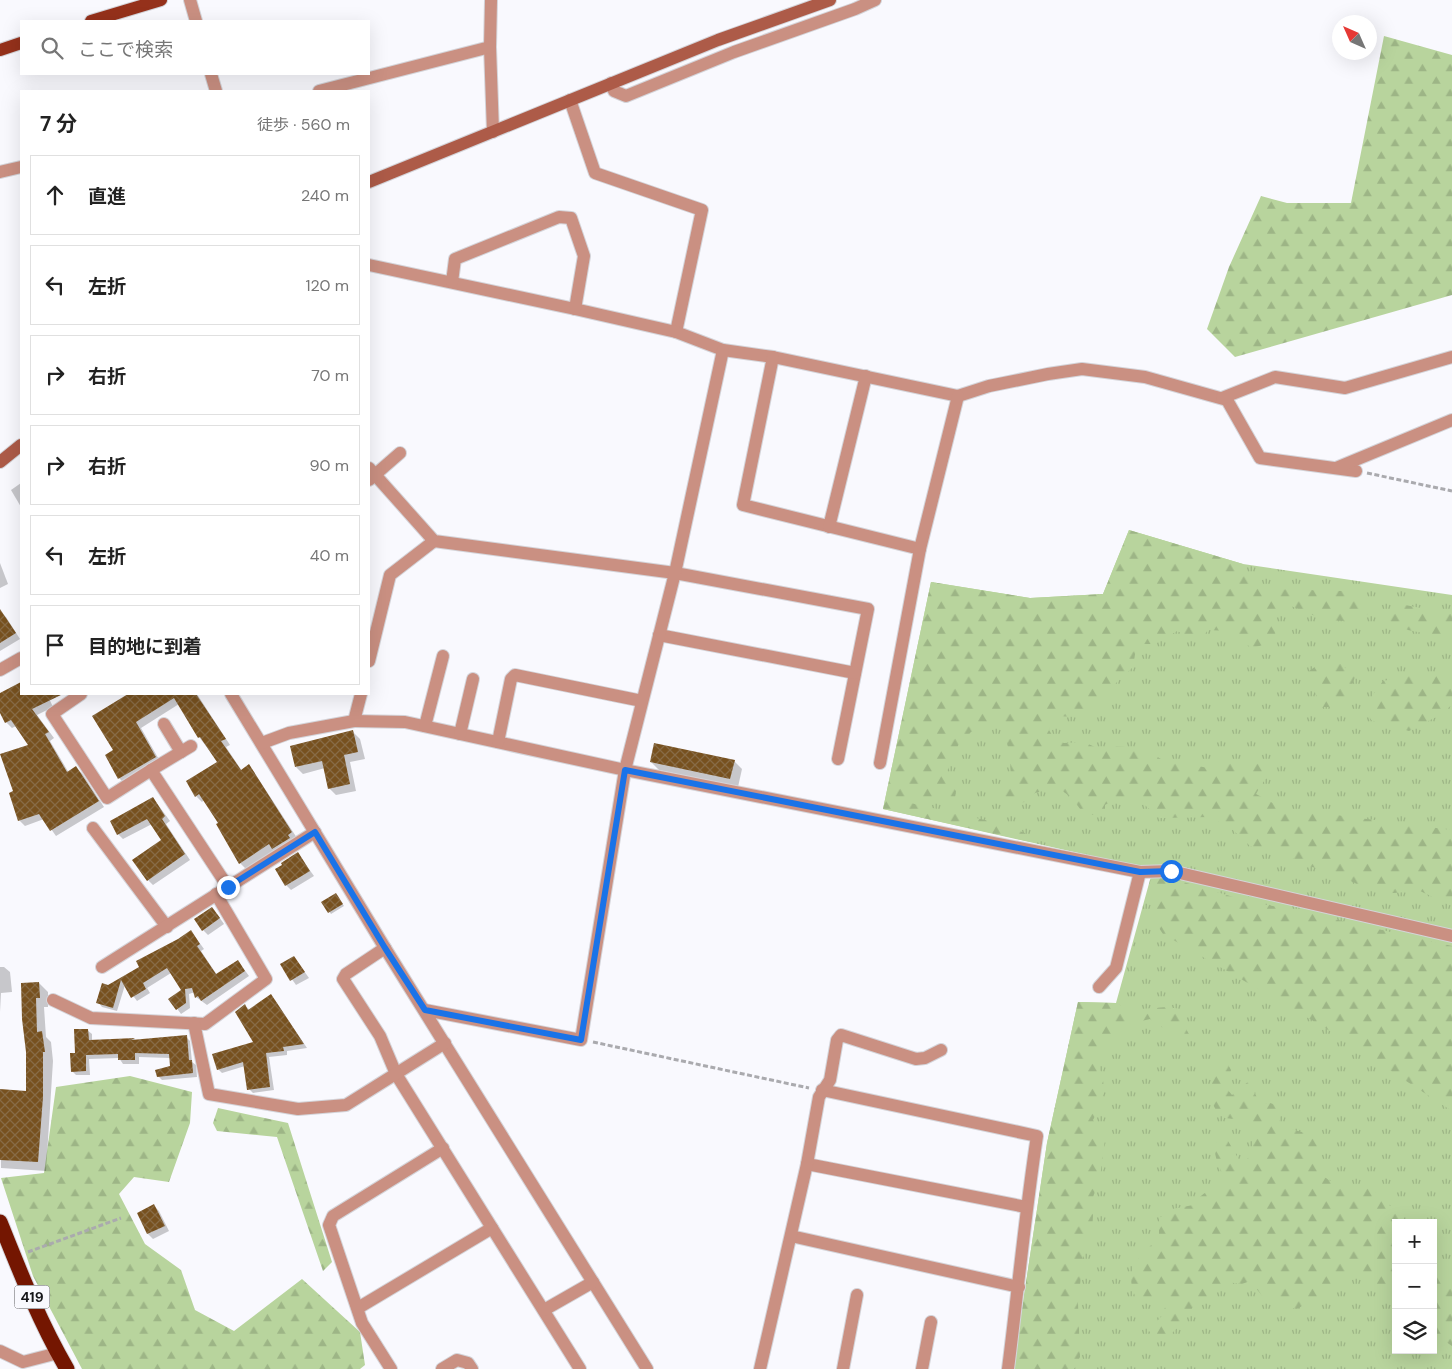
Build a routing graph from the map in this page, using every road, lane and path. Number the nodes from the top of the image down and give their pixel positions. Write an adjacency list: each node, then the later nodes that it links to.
1 (161, 0): 7 (main road)
2 (190, 0): 6 (street)
3 (491, 0): 9 (street)
4 (830, 0): 12 (street)
5 (875, 0): 12 (street)
6 (195, 17)
7 (94, 20)
8 (14, 43): 10 (main road)
9 (490, 47): 14 (street); 16 (street)
10 (0, 51)
11 (211, 75): 13 (street)
12 (611, 83): 15 (street)
13 (216, 90)
14 (323, 90)
15 (570, 100): 16 (street); 23 (street)
16 (493, 132): 19 (street)
17 (20, 167): 18 (street)
18 (0, 172)
19 (370, 182)
20 (370, 265): 21 (street)
21 (452, 282): 22 (street); 22 (street)
22 (575, 309): 23 (street)
23 (676, 332): 24 (street)
24 (723, 350): 25 (street); 41 (street)
25 (772, 357): 27 (street); 38 (street)
26 (1452, 357): 29 (street)
27 (866, 376): 28 (street); 38 (street)
28 (958, 396): 29 (street); 40 (street)
29 (1222, 398): 34 (street)
30 (1452, 420): 34 (street)
31 (20, 446): 33 (street)
32 (400, 454): 36 (street)
33 (0, 462)
34 (1336, 468): 35 (street)
35 (1356, 471): 37 (path)
36 (371, 474): 39 (street)
37 (1452, 491)
38 (829, 526): 40 (street)
39 (434, 541): 41 (street); 44 (street)
40 (920, 550): 60 (street)
41 (675, 573): 42 (street); 47 (street)
42 (659, 635): 47 (street); 52 (street)
43 (443, 656): 55 (street)
44 (370, 657)
45 (20, 659): 46 (street)
46 (0, 670)
47 (856, 673): 59 (street)
48 (473, 679): 56 (street)
49 (232, 695): 58 (street)
50 (361, 695): 53 (street)
51 (72, 696): 61 (street)
52 (642, 701): 57 (street); 62 (street)
53 (354, 721): 55 (street); 58 (street)
54 (164, 724): 61 (street)
55 (424, 726): 56 (street)
56 (460, 734): 57 (street)
57 (498, 742): 62 (street)
58 (262, 743): 64 (street)
59 (838, 759)
60 (880, 763)
61 (151, 770): 66 (street)
62 (625, 770): 65 (street); 76 (street)
63 (93, 828): 68 (street)
64 (315, 832): 66 (street); 70 (street)
65 (1140, 872): 69 (street); 72 (street)
66 (228, 887): 67 (street)
67 (216, 894): 68 (street); 75 (street)
68 (167, 926): 71 (street)
69 (1452, 936)
70 (385, 948): 74 (street); 79 (street)
71 (102, 967)
72 (1099, 987)
73 (53, 1000): 75 (street)
74 (425, 1010): 76 (street); 77 (street)
75 (194, 1023): 79 (street)
76 (581, 1040): 80 (path)
77 (445, 1043): 79 (street); 89 (street)
78 (941, 1050): 80 (street)
79 (396, 1074): 81 (street)
80 (822, 1090): 82 (street); 83 (street)
81 (443, 1148): 86 (street); 92 (street)
82 (808, 1164): 83 (street); 87 (street)
83 (1026, 1207): 90 (street)
84 (121, 1218): 88 (path)
85 (0, 1222): 88 (highway, 419)
86 (492, 1228): 92 (street); 93 (street)
87 (791, 1236): 90 (street); 103 (street)
88 (14, 1258): 96 (highway, 419)
89 (593, 1282): 93 (street); 102 (street)
90 (1019, 1287): 106 (street)
91 (857, 1295): 104 (street)
92 (358, 1308): 98 (street)
93 (544, 1310): 101 (street)
94 (931, 1322): 105 (street)
95 (0, 1351): 96 (street)
96 (58, 1353): 97 (highway, 419)
97 (67, 1369)
98 (391, 1369)
99 (442, 1369): 100 (street)
100 (472, 1369)
101 (580, 1369)
102 (647, 1369)
103 (760, 1369)
104 (842, 1369)
105 (922, 1369)
106 (1008, 1369)

